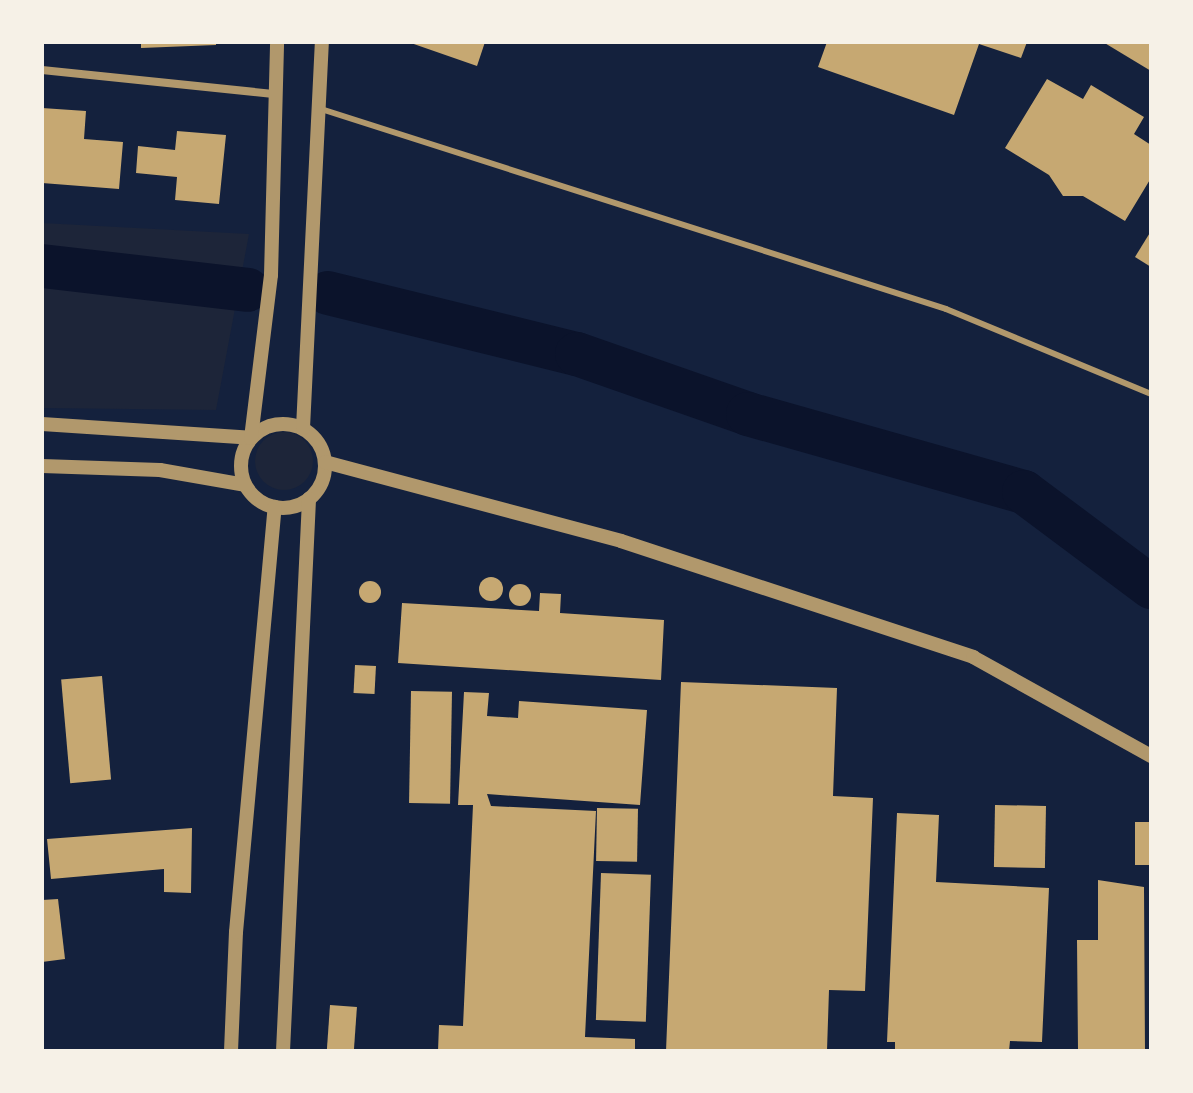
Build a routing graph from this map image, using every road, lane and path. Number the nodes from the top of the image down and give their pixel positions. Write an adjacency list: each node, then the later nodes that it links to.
1 (277, 42): 4 (street)
2 (322, 42): 5 (street)
3 (42, 70): 4 (street)
4 (278, 94): 9 (street)
5 (321, 109): 6 (lane); 8 (street)
6 (1151, 394)
7 (42, 424): 9 (street)
8 (303, 428): 9 (street); 10 (street)
9 (251, 438): 12 (street)
10 (325, 462): 13 (street); 15 (street)
11 (42, 466): 12 (street)
12 (245, 485): 14 (street)
13 (309, 499): 14 (street); 17 (street)
14 (275, 507): 16 (street)
15 (1151, 756)
16 (231, 1051)
17 (283, 1051)

